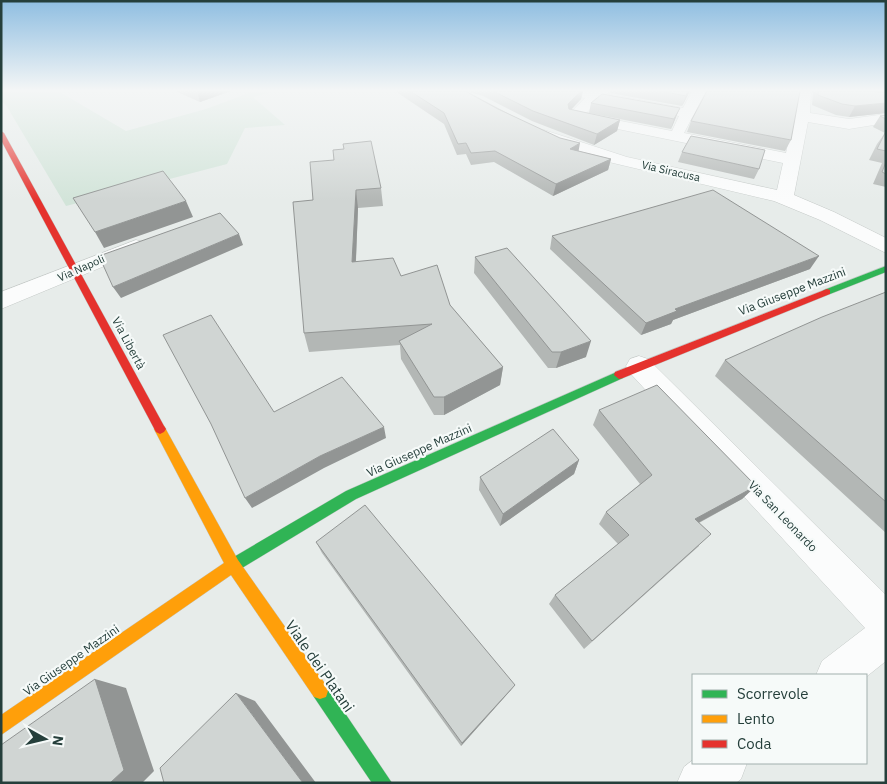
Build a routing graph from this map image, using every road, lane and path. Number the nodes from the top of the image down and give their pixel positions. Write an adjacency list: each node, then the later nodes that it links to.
1 (528, 128): 10 (street, Via Siracusa)
2 (633, 128): 8 (street)
3 (680, 128): 8 (street)
4 (800, 128): 9 (street)
5 (857, 128): 7 (street)
6 (1, 133): 15 (street, Via Libertà)
7 (871, 134)
8 (676, 136): 9 (street); 10 (street)
9 (793, 160): 11 (street)
10 (659, 169): 11 (street, Via Siracusa)
11 (784, 198): 13 (street, Via Siracusa)
12 (152, 240): 15 (street, Via Napoli)
13 (886, 247)
14 (886, 269): 17 (street, Via Giuseppe Mazzini)
15 (75, 272): 16 (street, Via Napoli); 18 (street, Via Libertà)
16 (1, 301)
17 (639, 366): 18 (street, Via Giuseppe Mazzini); 19 (street, Via San Leonardo)
18 (233, 566): 22 (street, Via Giuseppe Mazzini); 24 (street, Viale dei Platani)
19 (886, 622)
20 (886, 636): 21 (street)
21 (837, 674)
22 (1, 726)
23 (724, 764): 25 (street)
24 (383, 783)
25 (700, 783)

